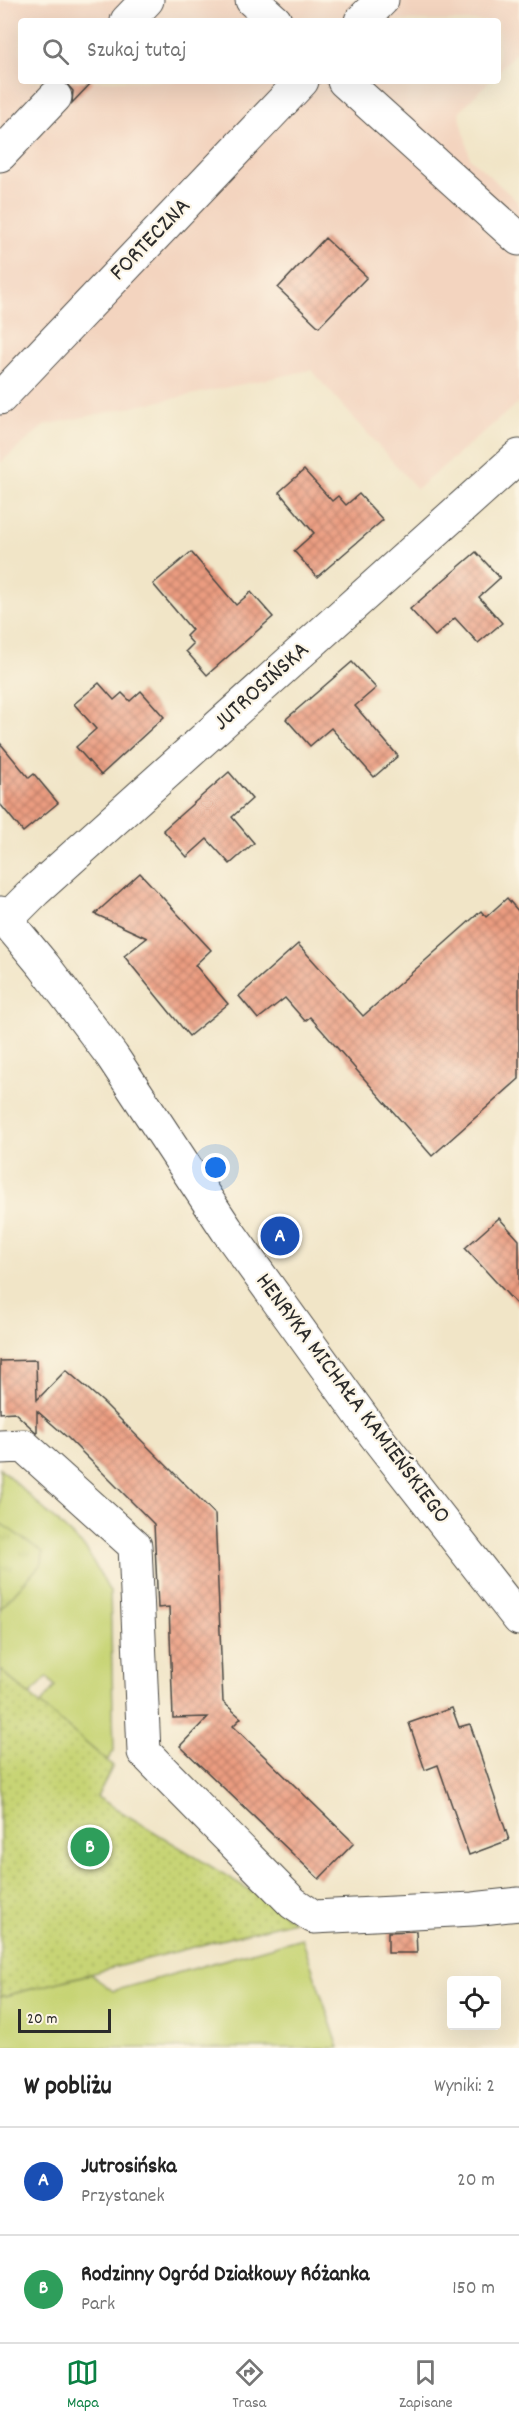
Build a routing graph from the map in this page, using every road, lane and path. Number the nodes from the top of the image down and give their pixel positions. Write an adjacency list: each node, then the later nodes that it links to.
1 (147, 0): 4 (street)
2 (252, 0): 5 (street)
3 (382, 0): 6 (street)
4 (130, 18)
5 (271, 18)
6 (364, 18)
7 (299, 84): 12 (street, FORTECZNA)
8 (347, 84): 11 (street)
9 (54, 97): 10 (street)
10 (0, 154)
11 (519, 239)
12 (0, 398)
13 (519, 456): 14 (street, JUTROSIŃSKA)
14 (3, 917): 16 (street, HENRYKA MICHAŁA KAMIEŃSKIEGO)
15 (0, 1447): 17 (street)
16 (519, 1619)
17 (519, 1904)

